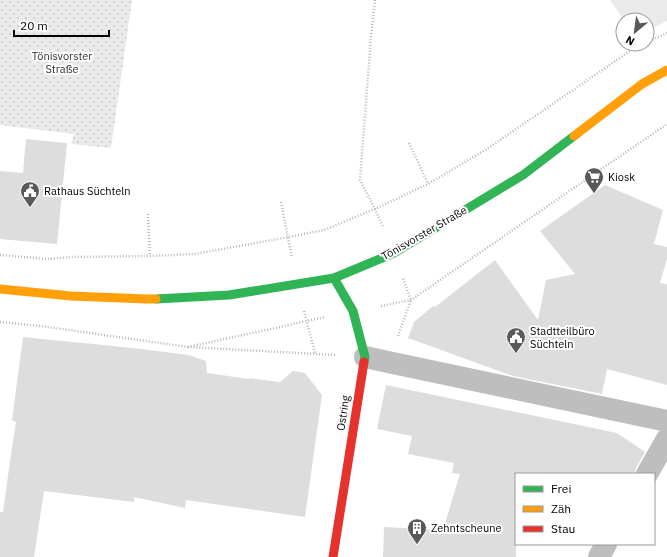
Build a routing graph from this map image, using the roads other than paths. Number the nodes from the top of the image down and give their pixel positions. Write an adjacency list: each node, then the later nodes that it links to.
1 (667, 70): 2 (main road, Tönisvorster Straße)
2 (334, 278): 3 (main road, Tönisvorster Straße); 4 (main road, Ostring)
3 (0, 289)
4 (365, 357): 5 (street); 9 (main road, Ostring)
5 (667, 421)
6 (667, 438): 7 (street)
7 (647, 473)
8 (605, 545): 10 (street)
9 (333, 557)
10 (599, 557)

